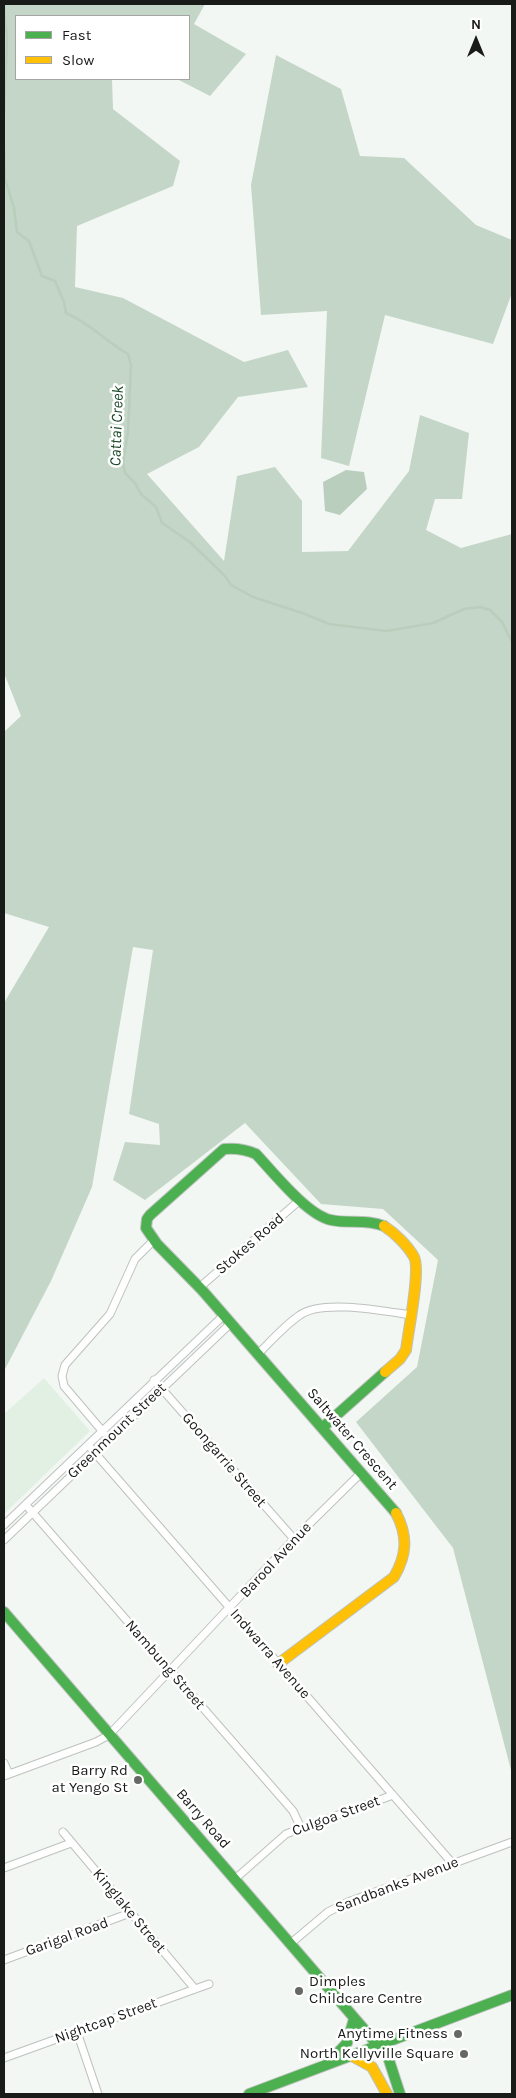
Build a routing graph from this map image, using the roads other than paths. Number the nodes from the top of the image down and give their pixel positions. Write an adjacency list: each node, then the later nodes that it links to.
1 (300, 1200): 2 (street, Saltwater Crescent); 3 (street, Stokes Road); 5 (street)
2 (154, 1240): 3 (street, Saltwater Crescent); 11 (street)
3 (200, 1287): 4 (street, Saltwater Crescent)
4 (224, 1315): 6 (street, Saltwater Crescent); 8 (street, Greenmount Street)
5 (411, 1315): 7 (street); 10 (street)
6 (231, 1324): 7 (street, Saltwater Crescent); 9 (street, Greenmount Street)
7 (258, 1354): 10 (street, Saltwater Crescent)
8 (154, 1380): 9 (street, Goongarrie Street); 11 (street, Greenmount Street)
9 (161, 1388): 12 (street, Greenmount Street); 19 (street, Goongarrie Street)
10 (322, 1428): 15 (street, Saltwater Crescent)
11 (102, 1431): 12 (street); 13 (street, Greenmount Street)
12 (109, 1438): 14 (street, Greenmount Street)
13 (88, 1445): 14 (street, Indwarra Avenue); 16 (street, Greenmount Street)
14 (95, 1453): 17 (street, Greenmount Street); 21 (street, Indwarra Avenue)
15 (362, 1472): 19 (street, Barool Avenue); 23 (street, Saltwater Crescent)
16 (26, 1505): 17 (street, Nambung Street); 18 (street, Greenmount Street)
17 (33, 1513): 20 (street, Greenmount Street); 24 (street, Nambung Street)
18 (4, 1525)
19 (294, 1539): 21 (street, Barool Avenue)
20 (4, 1540)
21 (230, 1608): 23 (street, Indwarra Avenue); 24 (street, Barool Avenue)
22 (4, 1612): 25 (street, Barry Road)
23 (278, 1664): 28 (street, Indwarra Avenue)
24 (170, 1669): 25 (street, Barool Avenue); 29 (street, Nambung Street)
25 (109, 1735): 27 (street); 35 (street, Barry Road)
26 (4, 1763): 27 (street)
27 (6, 1775)
28 (393, 1795): 29 (street, Culgoa Street); 33 (street, Indwarra Avenue)
29 (301, 1828): 35 (street, Culgoa Street)
30 (63, 1832): 32 (street, Kinglake Street)
31 (512, 1842): 33 (street, Sandbanks Avenue)
32 (71, 1843): 34 (street); 36 (street, Kinglake Street)
33 (453, 1864): 37 (street, Sandbanks Avenue)
34 (4, 1868)
35 (235, 1879): 37 (street, Barry Road)
36 (130, 1913): 38 (street, Garigal Road); 40 (street, Kinglake Street)
37 (290, 1944): 42 (street, Barry Road)
38 (4, 1960)
39 (209, 1984): 40 (street, Nightcap Street)
40 (195, 1989): 43 (street, Nightcap Street)
41 (512, 1995): 44 (street)
42 (354, 2019): 44 (street, Barry Road); 47 (street)
43 (77, 2032): 46 (street, Nightcap Street); 48 (street)
44 (378, 2046): 45 (street); 51 (street, Barry Road); 52 (street, Barry Road)
45 (352, 2056): 47 (street); 50 (street)
46 (4, 2058)
47 (321, 2068): 49 (street)
48 (98, 2094)
49 (248, 2094)
50 (387, 2094)
51 (392, 2094)
52 (400, 2094)

